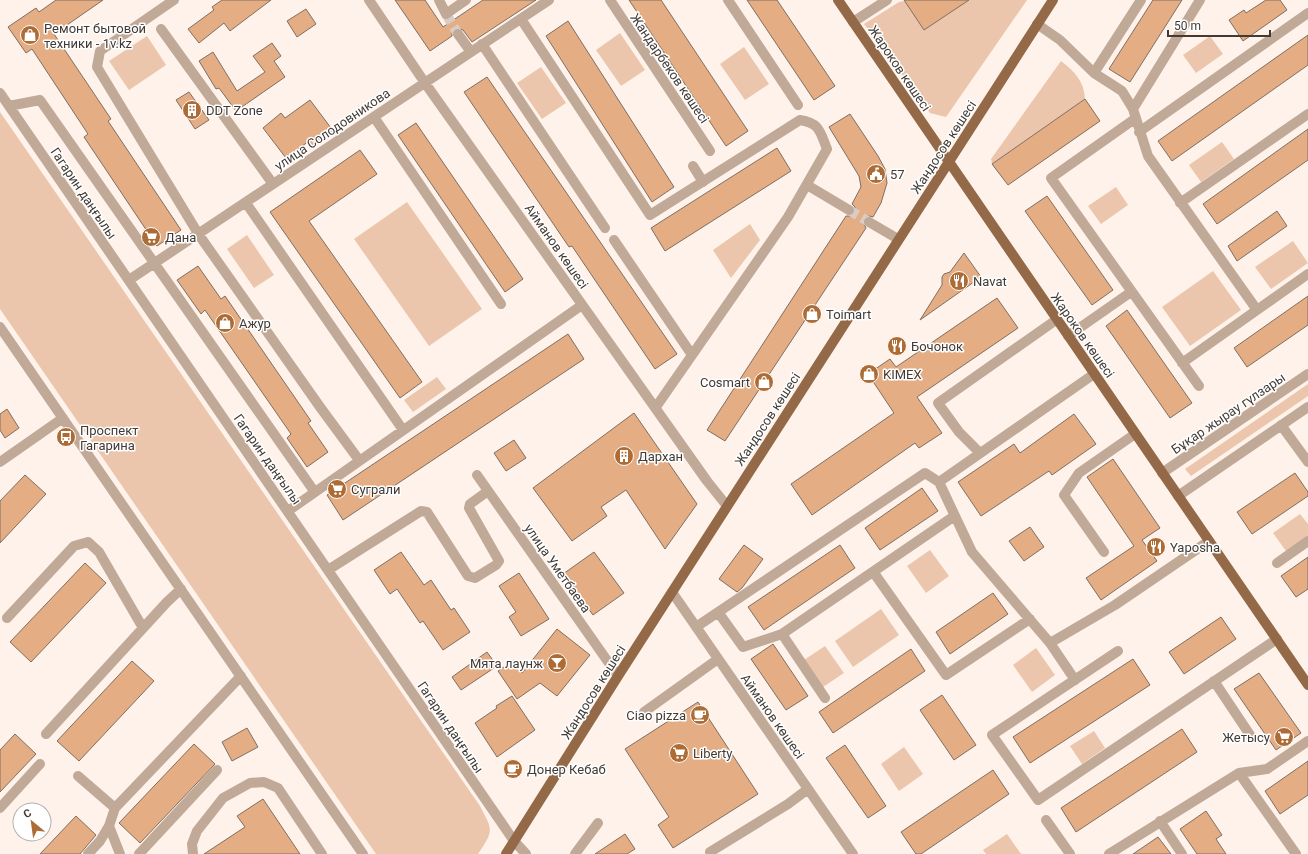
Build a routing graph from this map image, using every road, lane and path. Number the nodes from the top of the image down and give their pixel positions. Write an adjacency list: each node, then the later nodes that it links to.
1 (174, 0): 41 (street)
2 (370, 0): 22 (street, Айманов көшесі)
3 (439, 0): 4 (street)
4 (466, 0)
5 (549, 0): 14 (street, улица Солодовникова)
6 (610, 0): 30 (street, Жандарбеков көшесі)
7 (728, 0): 24 (street)
8 (838, 0): 15 (main road, Жароков көшесі)
9 (887, 0): 15 (street)
10 (1053, 0): 16 (main road, Жандосов көшесі)
11 (1141, 0): 21 (street)
12 (1200, 0): 26 (street)
13 (1308, 13): 29 (street)
14 (521, 19): 19 (street, улица Солодовникова); 33 (street)
15 (853, 22): 31 (main road, Жароков көшесі)
16 (1037, 24): 21 (street); 31 (main road, Жандосов көшесі)
17 (161, 30): 34 (street)
18 (458, 34): 20 (street)
19 (482, 44): 20 (street, улица Солодовникова); 40 (street)
20 (471, 52): 22 (street, улица Солодовникова)
21 (1094, 73): 26 (street)
22 (424, 83): 28 (street, улица Солодовникова); 49 (street, Айманов көшесі)
23 (0, 93): 25 (street, Гагарин даңғылы)
24 (798, 104)
25 (9, 106): 44 (street); 46 (street, Гагарин даңғылы)
26 (1134, 114): 29 (street); 47 (street)
27 (1308, 114): 37 (street)
28 (374, 117): 34 (street, улица Солодовникова); 48 (street)
29 (1139, 132): 37 (street)
30 (710, 151)
31 (948, 162): 42 (main road, Жандосов көшесі); 51 (main road, Жароков көшесі)
32 (692, 166): 33 (street)
33 (703, 182): 35 (street)
34 (273, 184): 36 (street, улица Солодовникова)
35 (807, 185): 38 (street); 54 (street)
36 (246, 203): 41 (street, улица Солодовникова); 63 (street)
37 (1180, 203): 50 (street)
38 (849, 210)
39 (869, 222): 42 (street)
40 (605, 228)
41 (199, 235): 44 (street, улица Солодовникова); 67 (street)
42 (898, 239): 76 (main road, Жандосов көшесі)
43 (614, 240): 54 (street)
44 (154, 263): 46 (street, улица Солодовникова); 73 (street)
45 (1308, 274): 50 (street)
46 (129, 280): 77 (street, Гагарин даңғылы)
47 (1131, 292): 53 (street); 55 (street)
48 (501, 304)
49 (582, 304): 59 (street, Айманов көшесі); 63 (street)
50 (1257, 310): 55 (street)
51 (1056, 320): 53 (main road, Жароков көшесі); 66 (street)
52 (0, 327): 61 (street)
53 (1068, 336): 56 (main road, Жароков көшесі)
54 (692, 355): 59 (street)
55 (1182, 363): 58 (street)
56 (1094, 374): 64 (main road, Жароков көшесі); 66 (street)
57 (1308, 374): 70 (street, Бұқар жырау гүлзары)
58 (1199, 386)
59 (656, 407): 76 (street, Айманов көшесі)
60 (1308, 407): 62 (street)
61 (62, 418): 68 (street); 85 (street)
62 (1281, 425): 65 (street); 75 (street)
63 (403, 430): 67 (street)
64 (1135, 434): 70 (main road, Жароков көшесі); 81 (street)
65 (1304, 448): 69 (street)
66 (980, 453): 72 (street)
67 (359, 460): 73 (street)
68 (0, 462)
69 (1308, 462)
70 (1162, 473): 75 (main road, Жароков көшесі)
71 (477, 475): 74 (street, улица Уметбаева)
72 (939, 482): 78 (street); 87 (street)
73 (314, 491): 77 (street)
74 (488, 491): 83 (street); 98 (street, улица Уметбаева)
75 (1178, 496): 79 (main road, Жароков көшесі)
76 (727, 506): 86 (main road, Жандосов көшесі)
77 (288, 511): 83 (street, Гагарин даңғылы)
78 (954, 517): 84 (street); 89 (street)
79 (1209, 541): 93 (main road, Жароков көшесі); 94 (street)
80 (1308, 541): 82 (street)
81 (1104, 552)
82 (1277, 563)
83 (328, 570): 118 (street, Гагарин даңғылы)
84 (874, 573): 89 (street); 92 (street)
85 (181, 589): 91 (street); 97 (street)
86 (672, 592): 90 (street, Айманов көшесі); 98 (main road, Жандосов көшесі)
87 (718, 612): 90 (street); 92 (street)
88 (7, 618): 91 (street)
89 (1030, 619): 94 (street)
90 (696, 627): 96 (street, Айманов көшесі)
91 (143, 628): 104 (street)
92 (782, 634): 102 (street)
93 (1277, 639): 100 (street); 101 (main road, Жароков көшесі)
94 (1050, 643): 99 (street)
95 (1118, 651): 99 (street)
96 (718, 659): 103 (street); 111 (street, Айманов көшесі)
97 (241, 676): 113 (street); 125 (street)
98 (618, 676): 118 (main road, Жандосов көшесі)
99 (1075, 680): 100 (street)
100 (1214, 681): 105 (street)
101 (1308, 685)
102 (825, 698)
103 (644, 712)
104 (46, 734)
105 (1252, 738)
106 (1308, 741): 109 (street)
107 (40, 764): 112 (street)
108 (217, 770): 122 (street)
109 (1239, 773): 115 (street); 133 (street)
110 (78, 776): 113 (street)
111 (808, 789): 119 (street); 129 (street, Айманов көшесі)
112 (0, 808)
113 (115, 808): 117 (street)
114 (1046, 820): 130 (street)
115 (1160, 821): 131 (street); 132 (street)
116 (598, 823): 128 (street)
117 (109, 826): 120 (street); 121 (street)
118 (514, 841): 126 (main road, Жандосов көшесі); 127 (street, Гагарин даңғылы)
119 (710, 852)
120 (88, 854)
121 (120, 854)
122 (139, 854)
123 (193, 854): 124 (street)
124 (322, 854)
125 (363, 854)
126 (506, 854)
127 (526, 854)
128 (575, 854)
129 (853, 854)
130 (1070, 854)
131 (1108, 854)
132 (1182, 854)
133 (1296, 854)

